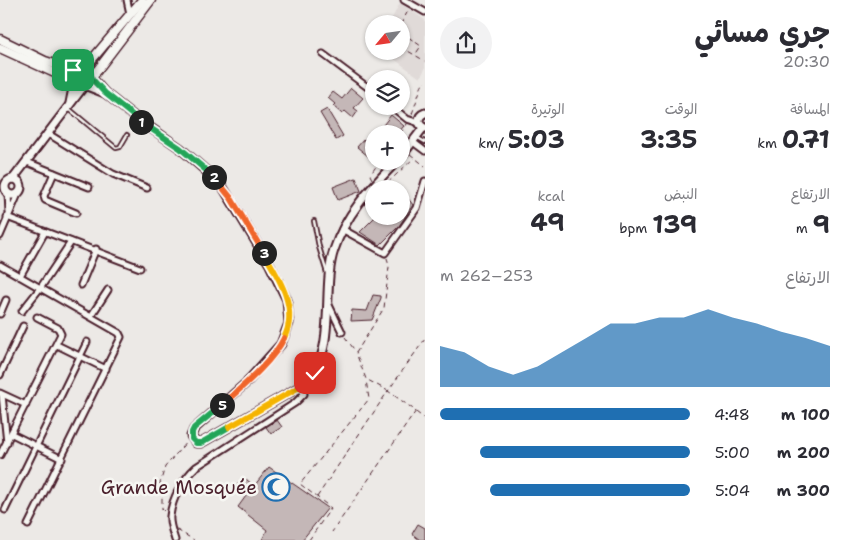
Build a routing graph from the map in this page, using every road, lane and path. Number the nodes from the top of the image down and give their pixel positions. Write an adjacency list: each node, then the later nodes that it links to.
1 (127, 0): 6 (street)
2 (404, 0): 4 (street)
3 (147, 1): 6 (main road); 17 (main road)
4 (411, 4): 5 (street); 7 (path)
5 (425, 12)
6 (130, 15): 18 (main road)
7 (406, 15)
8 (410, 38): 10 (path)
9 (0, 39): 18 (main road)
10 (421, 46): 12 (path); 15 (path)
11 (0, 48): 18 (main road)
12 (425, 49)
13 (410, 52): 15 (path)
14 (323, 54): 20 (street)
15 (415, 55): 16 (path)
16 (425, 61)
17 (92, 78): 18 (main road); 18 (main road); 21 (street)
18 (81, 79): 21 (street); 22 (street)
19 (425, 84): 25 (path)
20 (365, 85)
21 (105, 93): 87 (street)
22 (69, 105): 28 (street); 29 (lane)
23 (425, 113): 27 (street)
24 (403, 115): 25 (street)
25 (410, 120): 26 (path); 27 (street)
26 (406, 125)
27 (423, 126): 30 (street)
28 (47, 133): 36 (street); 45 (street)
29 (127, 135)
30 (415, 140): 31 (lane); 32 (street); 33 (street)
31 (425, 142)
32 (410, 146)
33 (425, 151)
34 (410, 156): 35 (path)
35 (414, 158): 37 (path); 41 (path)
36 (26, 164): 39 (street); 40 (street); 43 (street)
37 (425, 166)
38 (388, 170): 51 (street)
39 (54, 173): 44 (street); 48 (street)
40 (13, 179): 43 (street); 46 (street)
41 (391, 180)
42 (425, 181): 56 (street)
43 (21, 184): 47 (street)
44 (89, 187)
45 (147, 188)
46 (4, 192): 47 (street); 49 (street)
47 (18, 194): 49 (street)
48 (76, 213)
49 (8, 215): 52 (street); 53 (street)
50 (314, 221): 60 (lane)
51 (342, 229): 56 (street); 60 (street)
52 (45, 232): 54 (street); 59 (street)
53 (0, 236)
54 (71, 242): 55 (street); 62 (street)
55 (96, 249): 58 (street); 61 (street)
56 (385, 253): 75 (path)
57 (0, 265): 59 (street)
58 (140, 268)
59 (20, 276): 62 (street)
60 (329, 280): 65 (street)
61 (80, 285)
62 (42, 287): 66 (street); 68 (street)
63 (108, 290): 68 (street)
64 (6, 300): 67 (street)
65 (328, 303): 71 (street); 80 (street)
66 (22, 311)
67 (0, 314)
68 (91, 316): 77 (street)
69 (37, 317): 74 (street)
70 (24, 326): 78 (street)
71 (342, 332): 75 (path)
72 (425, 339): 81 (path)
73 (87, 342): 76 (street)
74 (57, 345): 76 (street); 83 (street)
75 (356, 353): 79 (path)
76 (80, 357): 77 (street); 89 (street)
77 (106, 369): 91 (street)
78 (0, 375)
79 (366, 379): 81 (path); 92 (path)
80 (298, 388): 87 (street); 94 (street)
81 (388, 392): 84 (path); 92 (path)
82 (1, 394): 83 (street); 88 (street)
83 (26, 405): 86 (street)
84 (416, 411): 85 (path); 97 (path)
85 (425, 419)
86 (12, 434): 88 (street); 89 (street)
87 (191, 436): 94 (path)
88 (7, 443): 90 (street)
89 (36, 447): 91 (street); 93 (street)
90 (0, 455)
91 (62, 459): 95 (street)
92 (317, 497): 100 (path)
93 (5, 510)
94 (170, 517): 96 (street)
95 (28, 525)
96 (171, 526): 98 (street); 99 (path)
97 (332, 532)
98 (175, 540)
99 (194, 540)
100 (309, 540)

